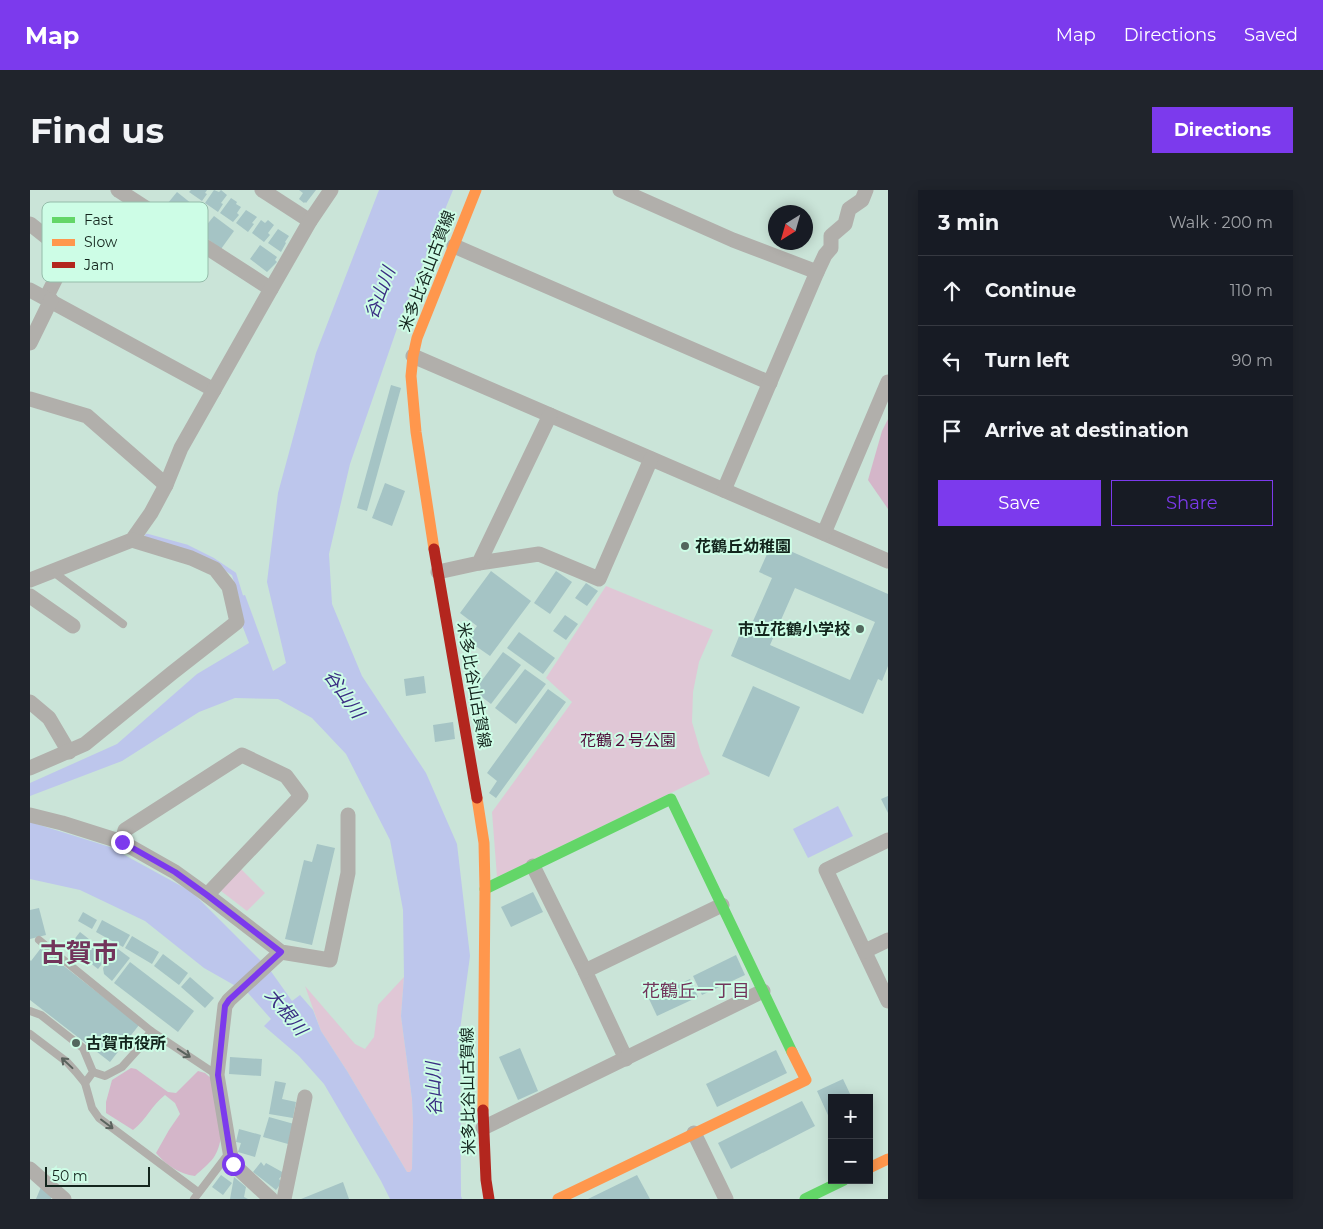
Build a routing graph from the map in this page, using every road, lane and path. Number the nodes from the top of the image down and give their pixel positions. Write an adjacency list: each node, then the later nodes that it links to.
1 (118, 190): 8 (street)
2 (262, 190): 9 (street)
3 (331, 190): 9 (street)
4 (476, 190): 12 (main road, 米多比谷山古賀線)
5 (620, 190): 7 (street)
6 (866, 190): 14 (street)
7 (643, 195): 14 (street)
8 (137, 202)
9 (310, 221): 16 (street)
10 (30, 224): 11 (street)
11 (42, 233)
12 (454, 246): 20 (main road, 米多比谷山古賀線); 21 (street)
13 (208, 248): 16 (street)
14 (817, 272): 21 (street)
15 (56, 282): 18 (street)
16 (271, 289): 23 (street)
17 (30, 290): 18 (street)
18 (49, 299): 19 (street); 23 (street)
19 (30, 342)
20 (413, 356): 25 (street); 34 (main road, 米多比谷山古賀線)
21 (770, 382): 28 (street)
22 (888, 382): 29 (street)
23 (214, 390): 27 (street)
24 (30, 399): 27 (street)
25 (550, 415): 26 (street); 32 (street)
26 (651, 459): 28 (street); 32 (street)
27 (166, 485): 30 (street)
28 (724, 490): 29 (street)
29 (824, 533): 31 (street)
30 (132, 540): 33 (street); 40 (street)
31 (888, 561)
32 (479, 563): 34 (street)
33 (52, 571): 35 (street); 37 (lane)
34 (438, 572): 47 (main road, 米多比谷山古賀線)
35 (30, 580)
36 (30, 596): 38 (street)
37 (123, 624)
38 (73, 626)
39 (30, 702): 40 (street)
40 (69, 752): 41 (street)
41 (30, 768)
42 (30, 815): 45 (street)
43 (348, 815): 53 (street)
44 (888, 840): 52 (street)
45 (122, 842): 48 (street); 48 (street)
46 (533, 866): 47 (main road); 49 (main road); 54 (street)
47 (485, 889): 65 (main road, 米多比谷山古賀線)
48 (207, 895): 53 (street)
49 (722, 905): 54 (street); 55 (main road)
50 (39, 940): 58 (lane)
51 (888, 940): 52 (street)
52 (865, 951): 56 (street)
53 (281, 952): 62 (street)
54 (585, 971): 60 (street)
55 (763, 991): 60 (street); 66 (main road)
56 (888, 1001)
57 (30, 1011): 61 (lane)
58 (151, 1032): 61 (lane); 62 (lane, one-way to 62)
59 (30, 1034): 63 (lane, one-way to 59)
60 (626, 1059): 65 (street)
61 (93, 1072): 63 (lane)
62 (218, 1075): 67 (street)
63 (85, 1083): 72 (lane, one-way to 72)
64 (305, 1097): 75 (street)
65 (483, 1128): 76 (main road, 米多比谷山古賀線)
66 (694, 1133): 77 (main road); 78 (street)
67 (230, 1152): 72 (lane); 74 (street)
68 (888, 1159): 69 (main road)
69 (873, 1166)
70 (30, 1169): 73 (street)
71 (836, 1184): 79 (main road)
72 (196, 1196)
73 (64, 1199)
74 (271, 1199)
75 (284, 1199)
76 (489, 1199)
77 (558, 1199)
78 (726, 1199)
79 (805, 1199)

